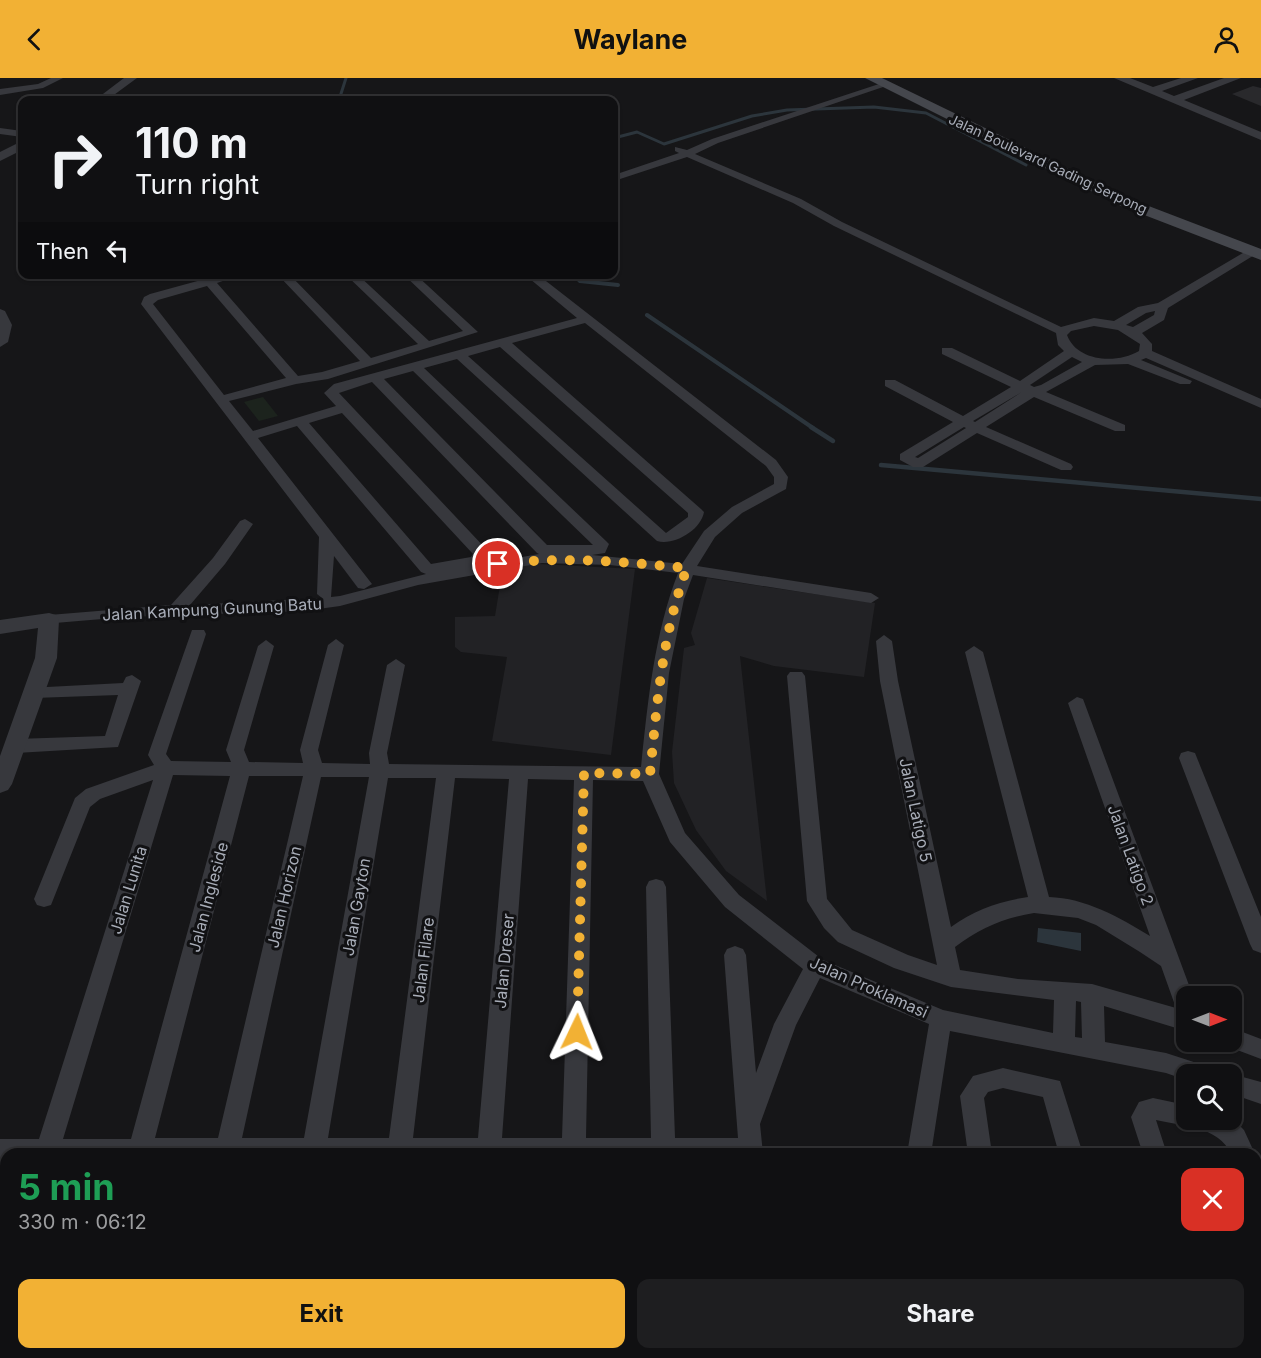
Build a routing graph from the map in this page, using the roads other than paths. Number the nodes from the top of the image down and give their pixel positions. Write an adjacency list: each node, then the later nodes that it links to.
1 (23, 78): 10 (street)
2 (59, 78): 10 (street)
3 (131, 78): 14 (street)
4 (1120, 78): 11 (street)
5 (1156, 78): 9 (street)
6 (1192, 78): 9 (street)
7 (1235, 78): 13 (street)
8 (878, 81): 21 (street); 26 (main road, Jalan Boulevard Gading Serpong)
9 (1173, 85): 11 (street); 13 (street)
10 (11, 91): 12 (street)
11 (1151, 91): 15 (street)
12 (0, 92)
13 (1197, 93): 15 (street); 16 (street)
14 (106, 96)
15 (1173, 100): 19 (street)
16 (1215, 100)
17 (0, 131): 18 (street)
18 (18, 133)
19 (1261, 136)
20 (18, 147): 22 (street)
21 (688, 149): 23 (street); 25 (street); 40 (street)
22 (0, 157)
23 (618, 169)
24 (1102, 173): 26 (main road)
25 (618, 176)
26 (1071, 178): 29 (main road, Jalan Boulevard Gading Serpong)
27 (1167, 201): 28 (main road, Jalan Boulevard Gading Serpong)
28 (1238, 229)
29 (1256, 253): 36 (street)
30 (220, 279): 35 (street)
31 (287, 279): 52 (street)
32 (355, 279): 44 (street)
33 (414, 279): 44 (street)
34 (536, 279): 38 (street)
35 (210, 282): 55 (street); 59 (street)
36 (1162, 306): 39 (street); 41 (street)
37 (0, 314): 42 (street)
38 (582, 315): 43 (street); 70 (street, Jalan Proklamasi)
39 (1118, 325): 40 (street); 41 (street)
40 (1068, 328): 46 (street)
41 (1134, 332): 47 (street)
42 (0, 342)
43 (498, 344): 48 (street); 48 (street)
44 (427, 346): 48 (street); 50 (street); 52 (street)
45 (947, 351): 58 (street)
46 (1072, 352): 49 (street); 58 (street)
47 (1145, 353): 51 (street); 57 (street)
48 (455, 355): 50 (street)
49 (1094, 360): 51 (street); 58 (street)
50 (434, 361): 53 (street)
51 (1131, 361): 57 (street)
52 (369, 363): 55 (street)
53 (416, 366): 54 (street); 54 (street)
54 (376, 378): 61 (street)
55 (295, 380): 59 (street)
56 (890, 383): 63 (street)
57 (1210, 385): 60 (street)
58 (1027, 389): 63 (street); 64 (street)
59 (223, 399): 65 (street)
60 (1261, 404)
61 (345, 408): 62 (street); 62 (street)
62 (300, 421): 65 (street)
63 (970, 424): 66 (street); 67 (street)
64 (1120, 428)
65 (250, 436): 69 (street)
66 (912, 460)
67 (1066, 466)
68 (246, 524): 74 (street)
69 (327, 536): 71 (street); 72 (street)
70 (687, 568): 73 (street, Jalan Kampung Gunung Batu); 74 (street, Jalan Kampung Gunung Batu); 95 (street, Jalan Proklamasi)
71 (364, 584)
72 (325, 594)
73 (871, 598)
74 (176, 610): 75 (street, Jalan Kampung Gunung Batu)
75 (49, 620): 76 (street); 84 (street)
76 (0, 627)
77 (198, 634): 89 (street, Jalan Lunita)
78 (884, 641): 100 (street, Jalan Latigo 5)
79 (336, 645): 90 (street, Jalan Horizon)
80 (266, 646): 88 (street, Jalan Ingleside)
81 (974, 652): 99 (street)
82 (396, 665): 91 (street, Jalan Gayton)
83 (796, 676): 105 (street)
84 (34, 692): 86 (street); 86 (street)
85 (1077, 703): 103 (street, Jalan Latigo 2)
86 (16, 746): 96 (street)
87 (1188, 758): 101 (street)
88 (242, 767): 89 (street); 90 (street); 122 (street, Jalan Ingleside)
89 (166, 768): 98 (street); 121 (street, Jalan Lunita)
90 (314, 768): 91 (street); 123 (street, Jalan Horizon)
91 (380, 771): 92 (street); 124 (street, Jalan Gayton)
92 (446, 771): 93 (street); 125 (street, Jalan Filare)
93 (519, 772): 94 (street); 126 (street, Jalan Dreser)
94 (584, 773): 95 (street); 127 (street)
95 (650, 774): 104 (street, Jalan Proklamasi)
96 (0, 784)
97 (656, 887): 128 (street)
98 (44, 899)
99 (1040, 903): 100 (street); 103 (street)
100 (944, 944): 105 (street, Jalan Latigo 5)
101 (1261, 944)
102 (735, 955): 119 (street)
103 (1170, 961): 106 (street, Jalan Latigo 2)
104 (815, 966): 110 (street, Jalan Proklamasi); 119 (street)
105 (951, 978): 107 (street)
106 (1179, 986)
107 (1065, 991): 108 (street); 112 (street)
108 (1092, 993): 109 (street); 114 (street)
109 (1176, 1018)
110 (941, 1019): 112 (street, Jalan Proklamasi); 130 (street)
111 (1242, 1042): 113 (street)
112 (1064, 1045): 114 (street, Jalan Proklamasi)
113 (1261, 1049)
114 (1094, 1051): 115 (street, Jalan Proklamasi)
115 (1176, 1066)
116 (1242, 1087): 117 (street)
117 (1261, 1093)
118 (1176, 1114): 133 (street)
119 (749, 1123): 129 (street)
120 (1229, 1130): 134 (street)
121 (48, 1148)
122 (141, 1148)
123 (227, 1148)
124 (314, 1148)
125 (399, 1148)
126 (489, 1148)
127 (574, 1148)
128 (663, 1148)
129 (751, 1148)
130 (920, 1148)
131 (979, 1148): 132 (street)
132 (1069, 1148)
133 (1153, 1148)
134 (1241, 1148)

